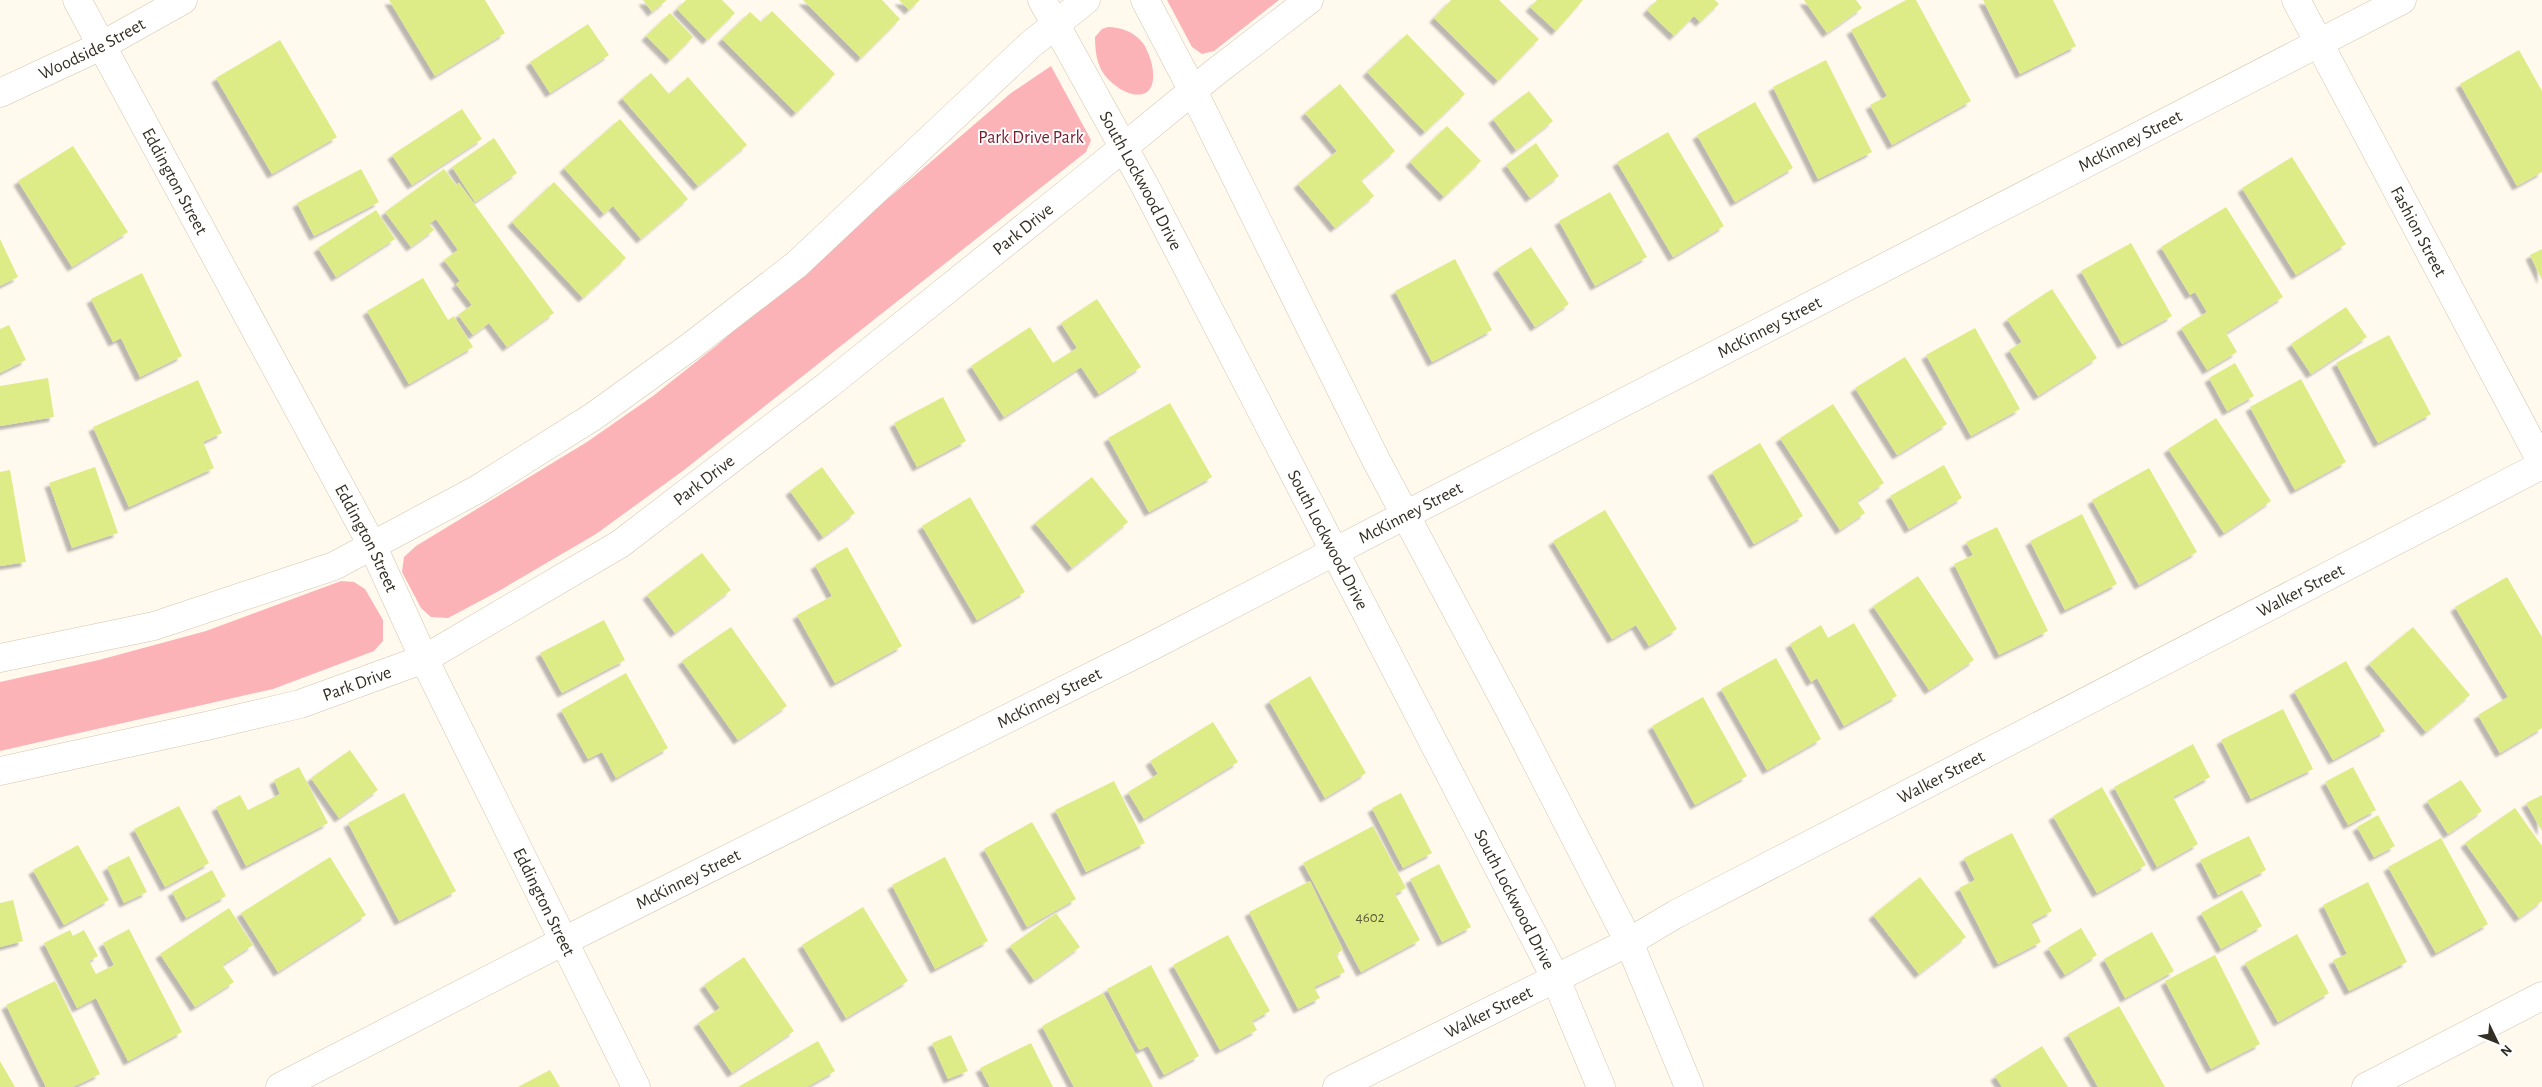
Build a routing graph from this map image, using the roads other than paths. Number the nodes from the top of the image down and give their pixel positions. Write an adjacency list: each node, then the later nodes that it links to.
1 (78, 0): 11 (street, Eddington Street)
2 (183, 0): 11 (street, Woodside Street)
3 (1042, 0): 9 (street, South Lockwood Drive)
4 (1086, 0): 9 (street)
5 (1145, 0): 12 (street)
6 (1308, 0): 12 (street, Park Drive)
7 (2296, 0): 10 (street, Fashion Street)
8 (2402, 0): 10 (street, McKinney Street)
9 (1055, 25): 14 (street, South Lockwood Drive); 17 (street)
10 (2318, 43): 15 (street, Fashion Street); 16 (street, McKinney Street)
11 (101, 46): 13 (street, Woodside Street); 17 (street, Eddington Street)
12 (1193, 91): 14 (street, Park Drive); 16 (street)
13 (0, 93)
14 (1124, 147): 18 (street, South Lockwood Drive); 20 (street, Park Drive)
15 (2542, 464): 23 (street, Walker Street)
16 (1405, 515): 18 (street, McKinney Street); 23 (street)
17 (373, 547): 19 (street); 20 (street, Eddington Street)
18 (1334, 552): 22 (street, McKinney Street); 24 (street, South Lockwood Drive)
19 (0, 658)
20 (424, 659): 21 (street, Park Drive); 22 (street, Eddington Street)
21 (0, 771)
22 (562, 942): 26 (street, McKinney Street); 27 (street, Eddington Street)
23 (1629, 942): 24 (street, Walker Street); 30 (street)
24 (1555, 977): 28 (street, Walker Street); 29 (street, South Lockwood Drive)
25 (2542, 996): 31 (street)
26 (280, 1087)
27 (636, 1087)
28 (1337, 1087)
29 (1601, 1087)
30 (1689, 1087)
31 (2366, 1087)

